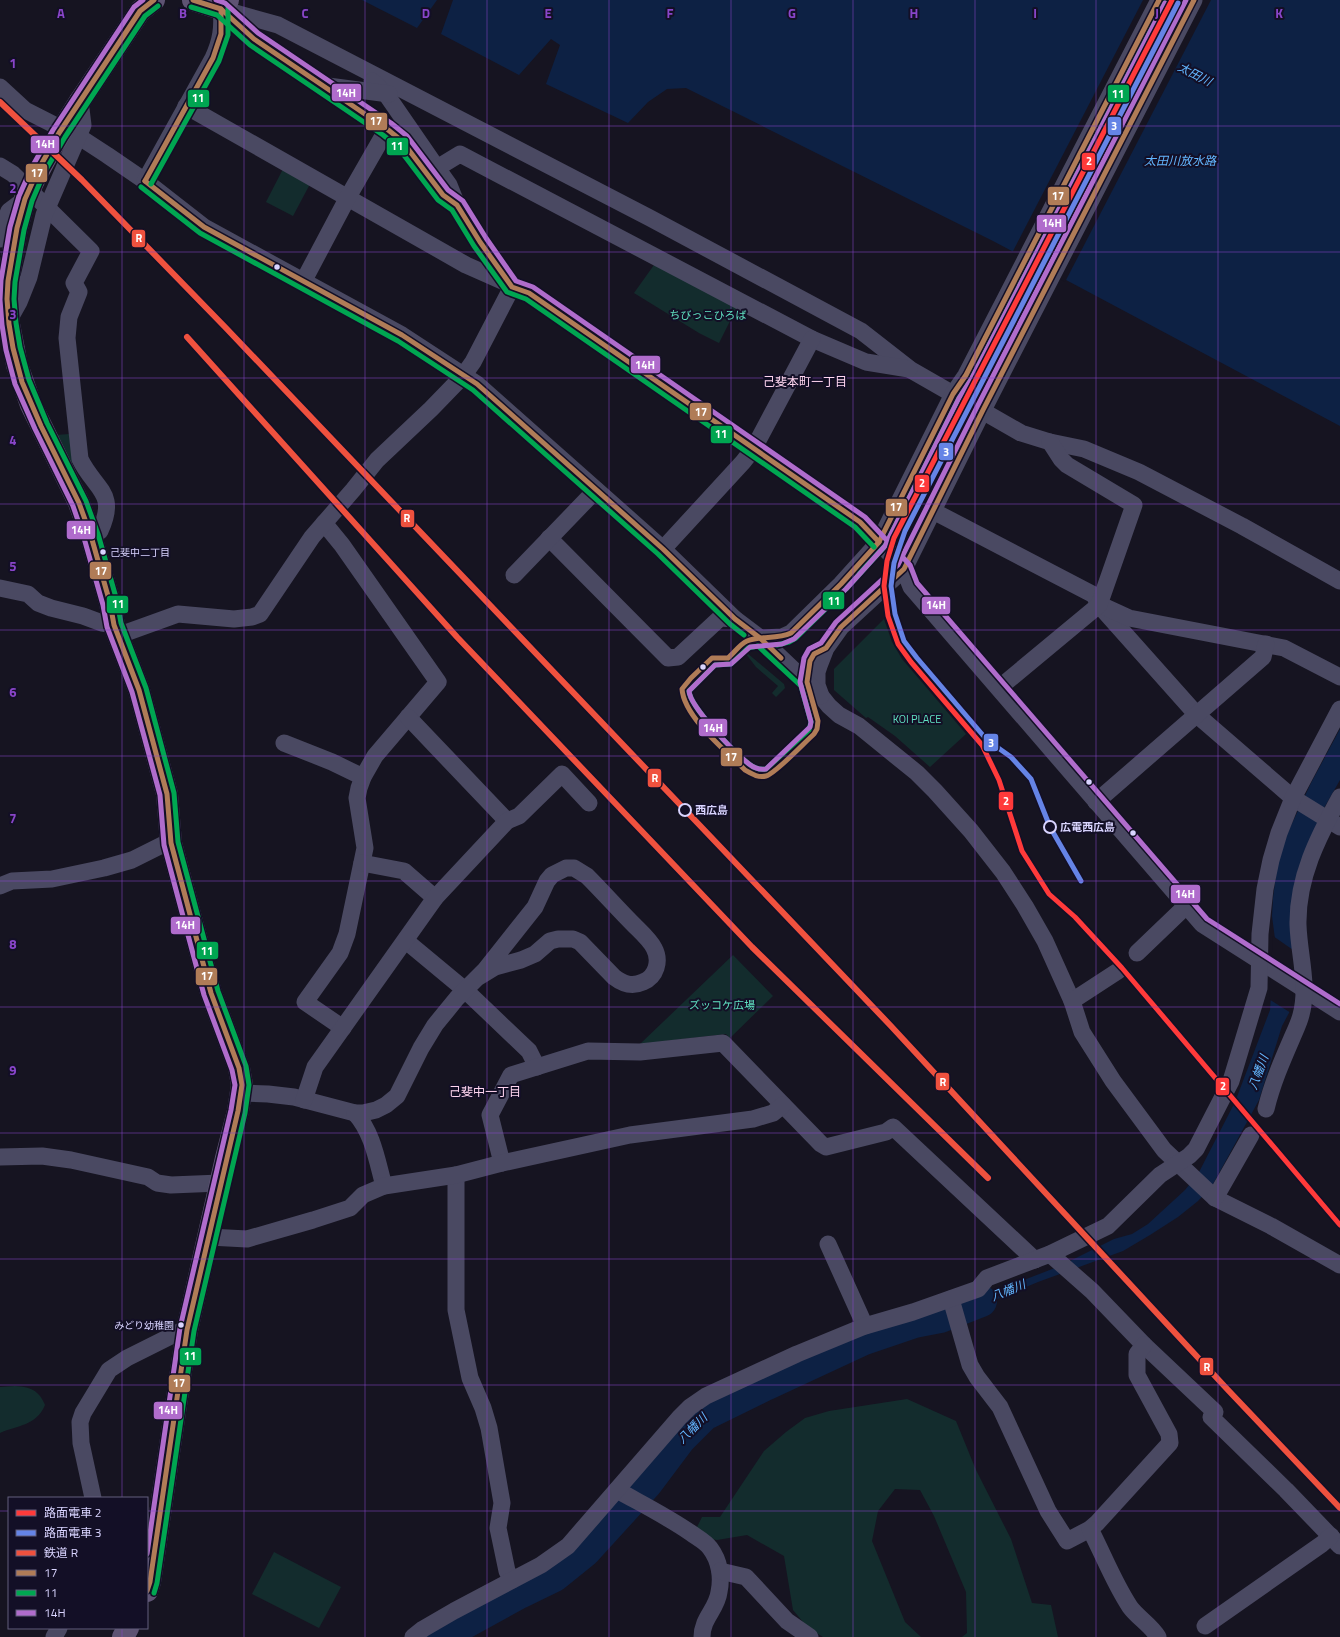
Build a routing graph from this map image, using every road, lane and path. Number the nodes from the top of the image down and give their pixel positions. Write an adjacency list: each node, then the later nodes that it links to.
1 (193, 0): 4 (main road)
2 (1160, 0): 28 (street)
3 (1194, 0): 29 (street)
4 (219, 3): 6 (street); 7 (street); 12 (street)
5 (145, 4): 11 (main road)
6 (360, 69): 9 (street); 10 (street)
7 (324, 85): 9 (street); 13 (street)
8 (0, 87): 16 (street)
9 (386, 94): 10 (street); 15 (street)
10 (418, 99): 26 (street)
11 (80, 101): 18 (main road, bridge); 23 (street, bridge)
12 (186, 106): 16 (street); 17 (street)
13 (387, 129): 17 (street); 19 (street)
14 (0, 166): 35 (street)
15 (437, 168): 19 (street); 24 (street)
16 (145, 181): 21 (street)
17 (348, 197): 21 (street); 22 (street)
18 (25, 199): 20 (street); 25 (main road)
19 (457, 205): 22 (street)
20 (0, 239)
21 (303, 282): 27 (street)
22 (512, 287): 27 (street); 31 (street)
23 (0, 329)
24 (812, 339): 26 (street); 31 (street)
25 (7, 345): 35 (main road)
26 (911, 370): 28 (street)
27 (463, 376): 32 (street); 34 (street)
28 (953, 394): 29 (street); 37 (street)
29 (983, 410): 30 (street); 33 (street)
30 (1050, 442): 41 (street); 43 (street)
31 (754, 448): 37 (street); 38 (street)
32 (596, 490): 36 (street); 38 (street)
33 (933, 511): 39 (street); 43 (street)
34 (324, 523): 45 (street); 53 (street)
35 (91, 536): 45 (main road)
36 (549, 538): 40 (street); 44 (street)
37 (879, 542): 39 (street); 46 (street)
38 (663, 549): 44 (street)
39 (904, 568): 49 (street); 50 (street)
40 (514, 575)
41 (1340, 581)
42 (0, 588): 45 (street)
43 (1099, 605): 47 (street); 49 (street); 52 (street)
44 (735, 619): 46 (street)
45 (115, 630): 62 (main road)
46 (760, 638): 50 (street)
47 (1266, 644): 48 (street); 52 (street)
48 (1340, 677)
49 (999, 688): 59 (street)
50 (821, 696): 74 (street)
51 (1340, 708): 57 (street)
52 (1197, 715): 57 (street); 59 (street)
53 (408, 717): 55 (street); 60 (street)
54 (284, 743): 55 (street)
55 (363, 777): 63 (street)
56 (1340, 797): 61 (street)
57 (1296, 800): 61 (street); 69 (street)
58 (589, 802): 60 (street)
59 (1096, 802): 66 (street)
60 (507, 821): 65 (street)
61 (1330, 821): 72 (street)
62 (171, 843): 64 (street); 78 (main road)
63 (362, 863): 65 (street); 76 (street)
64 (0, 886)
65 (435, 898): 67 (street)
66 (1186, 906): 68 (street); 69 (street)
67 (406, 941): 73 (street); 76 (street)
68 (1137, 953)
69 (1265, 964): 72 (street); 86 (street)
70 (1118, 971): 74 (street)
71 (477, 978): 71 (street); 73 (street)
72 (1299, 986): 75 (street); 81 (street)
73 (465, 990): 77 (street); 82 (street)
74 (1072, 1001): 86 (street)
75 (1340, 1012)
76 (343, 1028): 79 (street)
77 (537, 1067): 80 (street); 85 (street)
78 (241, 1093): 79 (street); 88 (main road)
79 (304, 1100): 82 (street)
80 (783, 1105): 85 (street); 93 (street)
81 (1266, 1109)
82 (355, 1112): 89 (street)
83 (1251, 1135): 90 (street)
84 (0, 1157): 88 (street)
85 (502, 1163): 87 (street)
86 (1177, 1164): 90 (street); 93 (street)
87 (456, 1175): 89 (street); 104 (street)
88 (220, 1183): 91 (main road)
89 (384, 1186): 91 (street)
90 (1212, 1196): 94 (street)
91 (209, 1237): 97 (main road)
92 (828, 1244): 96 (street)
93 (1054, 1263): 95 (street); 98 (street)
94 (1340, 1265)
95 (954, 1309): 96 (street); 101 (street)
96 (865, 1326): 99 (street)
97 (187, 1330): 100 (street); 105 (main road)
98 (1144, 1345): 101 (street); 102 (street)
99 (628, 1496): 103 (street); 104 (street)
100 (93, 1497)
101 (1090, 1529): 110 (street)
102 (1335, 1541): 106 (street)
103 (720, 1571): 108 (street); 109 (street)
104 (512, 1580): 107 (street)
105 (148, 1588)
106 (1205, 1626)
107 (413, 1637)
108 (702, 1637)
109 (810, 1637)
110 (1158, 1637)

